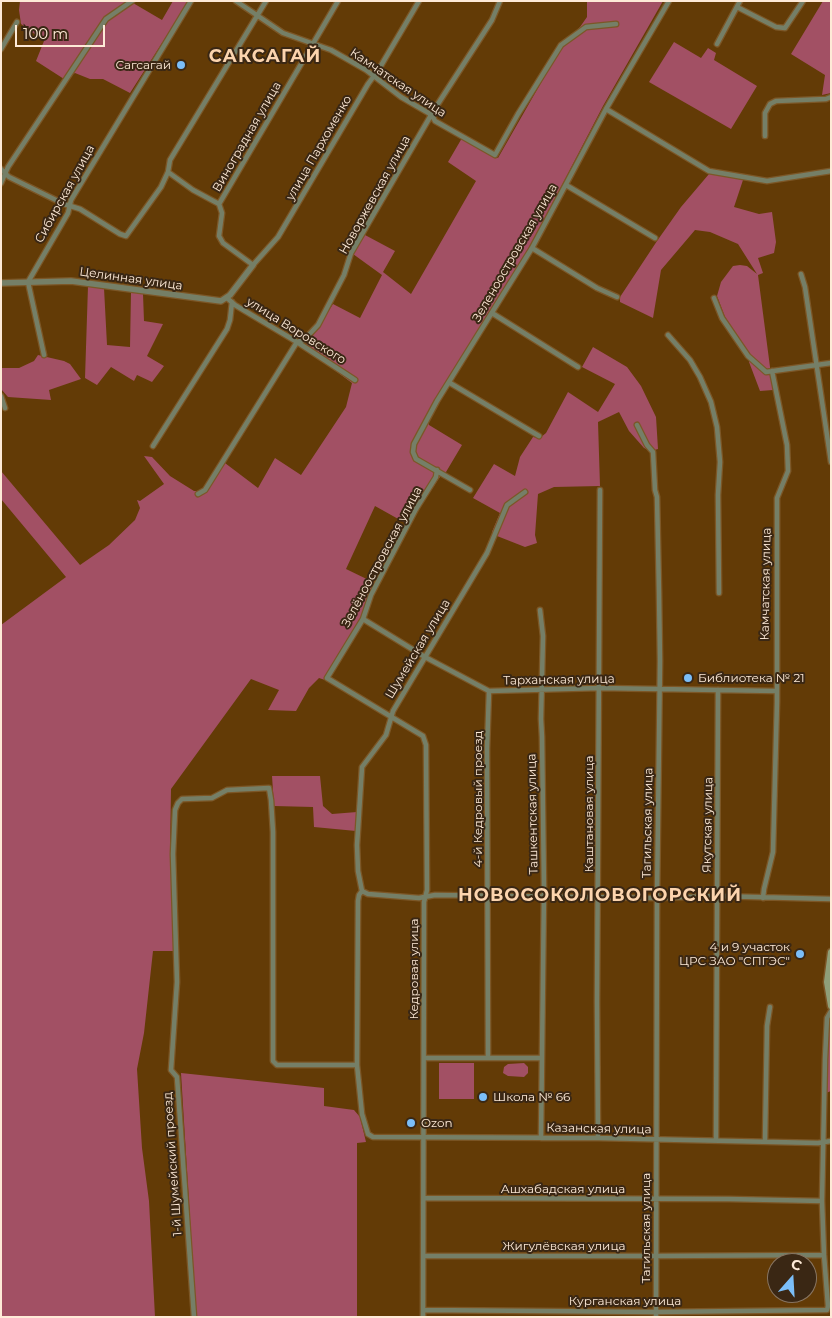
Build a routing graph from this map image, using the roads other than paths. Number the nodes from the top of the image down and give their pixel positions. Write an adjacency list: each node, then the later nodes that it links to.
1 (132, 1): 26 (street)
2 (191, 1): 30 (street, Сибирская улица)
3 (236, 1): 12 (street, Камчатская улица)
4 (266, 1): 12 (street)
5 (338, 1): 15 (street, Виноградная улица)
6 (419, 1): 18 (street, улица Пархоменко)
7 (500, 1): 21 (street, Новоржевская улица)
8 (668, 1): 20 (street, Зеленоостровская улица)
9 (740, 1): 11 (street)
10 (803, 1): 11 (street)
11 (737, 7): 16 (street)
12 (257, 16): 15 (street, Камчатская улица); 25 (street)
13 (17, 22): 17 (street)
14 (616, 24): 21 (street, Камчатская улица)
15 (313, 43): 18 (street, Камчатская улица); 29 (street, Виноградная улица)
16 (717, 44)
17 (1, 50)
18 (373, 76): 21 (street, Камчатская улица); 33 (street, улица Пархоменко)
19 (831, 97): 22 (street)
20 (606, 109): 24 (street); 28 (street, Зеленоостровская улица)
21 (432, 115): 42 (street, Новоржевская улица)
22 (765, 136)
23 (1, 169): 26 (street)
24 (831, 171)
25 (168, 172): 29 (street); 30 (street)
26 (6, 173): 27 (street); 30 (street)
27 (1, 183)
28 (566, 185): 31 (street); 32 (street, Зеленоостровская улица)
29 (219, 204): 33 (street)
30 (70, 206): 35 (street, Сибирская улица)
31 (655, 238)
32 (532, 248): 37 (street); 40 (street, Зеленоостровская улица)
33 (253, 265): 39 (street, улица Пархоменко)
34 (801, 274): 45 (street)
35 (28, 282): 36 (street, Целинная улица); 39 (street, Целинная улица); 43 (street)
36 (1, 283)
37 (617, 296)
38 (714, 298): 47 (street)
39 (230, 300): 42 (street, улица Воровского); 54 (street, улица Пархоменко)
40 (492, 313): 46 (street); 49 (street, Зеленоостровская улица)
41 (668, 335): 61 (street)
42 (298, 342): 48 (street, улица Воровского); 60 (street, Новоржевская улица)
43 (44, 355)
44 (831, 363): 45 (street)
45 (815, 364): 47 (street); 55 (street)
46 (578, 367)
47 (772, 371): 71 (street, Камчатская улица)
48 (355, 380)
49 (450, 384): 53 (street); 56 (street, Зеленоостровская улица)
50 (1, 396): 51 (street)
51 (5, 408)
52 (637, 425): 68 (street, Тагильская улица)
53 (539, 436)
54 (153, 446)
55 (831, 462)
56 (437, 470): 57 (street, Зеленоостровская улица); 63 (street, Зелёноостровская улица)
57 (470, 490)
58 (600, 490): 66 (street, Каштановая улица)
59 (525, 492): 64 (street, Шумейская улица)
60 (198, 494)
61 (719, 593)
62 (540, 610): 67 (street, Ташкентская улица)
63 (363, 619): 64 (street, Тарханская улица); 65 (street, Зелёноостровская улица)
64 (425, 657): 70 (street, Тарханская улица); 72 (street, Шумейская улица)
65 (327, 678): 72 (street, Кедровая улица)
66 (600, 688): 67 (street, Тарханская улица); 68 (street, Тарханская улица); 78 (street, Каштановая улица)
67 (541, 689): 70 (street, Тарханская улица); 75 (street, Ташкентская улица)
68 (659, 690): 69 (street, Тарханская улица); 79 (street, Тагильская улица)
69 (718, 690): 71 (street, Тарханская улица); 76 (street, Якутская улица)
70 (489, 691): 74 (street, 4-й Кедровый проезд)
71 (776, 691): 80 (street, Камчатская улица)
72 (391, 716): 73 (street, Шумейская улица); 77 (street, Кедровая улица)
73 (362, 891): 77 (street); 89 (street, Шумейская улица)
74 (488, 896): 75 (street); 77 (street); 87 (street, 4-й Кедровый проезд)
75 (544, 896): 78 (street); 88 (street, Ташкентская улица)
76 (716, 896): 79 (street); 80 (street); 95 (street, Якутская улица)
77 (426, 897): 86 (street, Кедровая улица)
78 (598, 898): 79 (street); 93 (street, Каштановая улица)
79 (657, 898): 94 (street, Тагильская улица)
80 (763, 898): 81 (street)
81 (831, 899)
82 (831, 952): 83 (main road)
83 (831, 1006)
84 (770, 1007): 97 (street)
85 (831, 1011): 98 (street)
86 (424, 1058): 87 (street); 91 (street, Кедровая улица)
87 (488, 1058): 88 (street)
88 (542, 1058): 92 (street, Ташкентская улица)
89 (357, 1065): 90 (street, Шумейская улица); 107 (street, 1-й Шумейский проезд)
90 (368, 1134): 91 (street, Казанская улица)
91 (424, 1138): 92 (street, Казанская улица); 99 (street, Кедровая улица)
92 (541, 1138): 93 (street, Казанская улица)
93 (598, 1138): 94 (street, Казанская улица)
94 (656, 1139): 95 (street, Казанская улица); 100 (street, Тагильская улица)
95 (716, 1140): 97 (street, Казанская улица)
96 (831, 1141): 98 (street, Казанская улица)
97 (765, 1142): 98 (street, Казанская улица)
98 (823, 1142): 101 (street)
99 (424, 1198): 100 (street, Ашхабадская улица); 103 (street, Кедровая улица)
100 (656, 1199): 101 (street, Ашхабадская улица); 104 (street, Тагильская улица)
101 (822, 1201): 102 (street)
102 (824, 1255): 104 (street, Жигулёвская улица); 106 (street, Курганская улица)
103 (424, 1256): 104 (street, Жигулёвская улица); 105 (street, Кедровая улица)
104 (656, 1256): 106 (street, Тагильская улица)
105 (423, 1310): 106 (street, Курганская улица); 108 (street, Кедровая улица)
106 (656, 1314)
107 (194, 1317)
108 (423, 1317)

